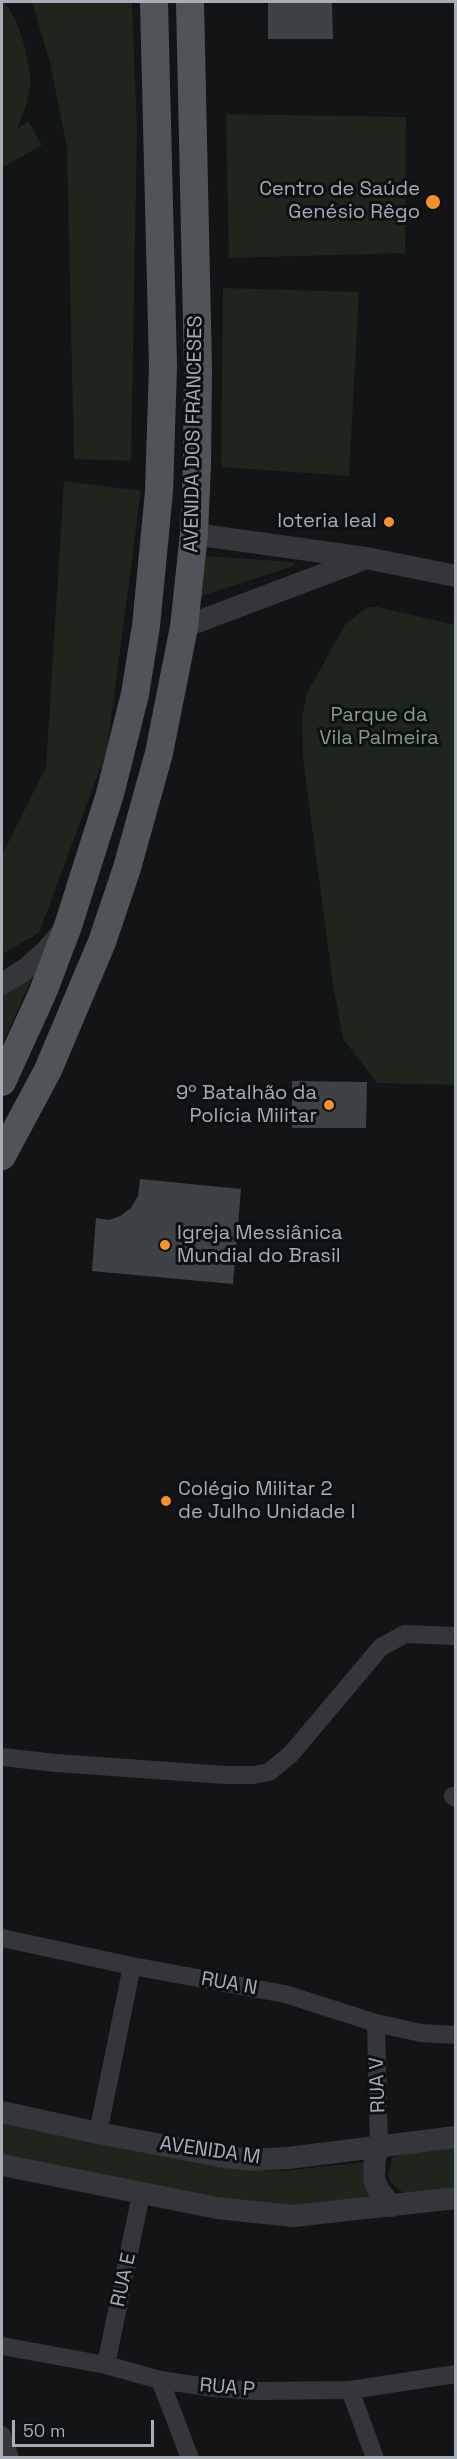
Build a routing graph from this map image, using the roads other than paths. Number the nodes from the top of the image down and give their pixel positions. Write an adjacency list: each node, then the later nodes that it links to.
1 (154, 2): 7 (main road, AVENIDA DOS FRANCESES)
2 (190, 2): 3 (main road, AVENIDA DOS FRANCESES)
3 (194, 534): 4 (street); 6 (main road, AVENIDA DOS FRANCESES)
4 (366, 558): 5 (street); 6 (street)
5 (456, 576)
6 (184, 627): 10 (main road, AVENIDA DOS FRANCESES)
7 (68, 926): 8 (street); 9 (main road, AVENIDA DOS FRANCESES)
8 (2, 984)
9 (3, 1071)
10 (2, 1156)
11 (456, 1636): 12 (street)
12 (2, 1756)
13 (2, 1938): 14 (street, RUA N)
14 (132, 1966): 15 (street, RUA N); 18 (street)
15 (376, 2023): 16 (street, RUA N); 20 (street, RUA V)
16 (456, 2035)
17 (2, 2112): 18 (street, AVENIDA M)
18 (98, 2133): 20 (street, AVENIDA M)
19 (456, 2137): 20 (street, AVENIDA M)
20 (380, 2148): 24 (street)
21 (2, 2164): 22 (street)
22 (141, 2194): 24 (street); 26 (street, RUA E)
23 (456, 2198): 24 (street)
24 (391, 2206)
25 (2, 2346): 26 (street, RUA P)
26 (106, 2365): 28 (street, RUA P)
27 (456, 2374): 29 (street, RUA P)
28 (160, 2380): 29 (street, RUA P); 32 (street)
29 (350, 2390): 33 (street)
30 (2, 2435): 31 (street)
31 (10, 2457)
32 (190, 2457)
33 (375, 2457)

